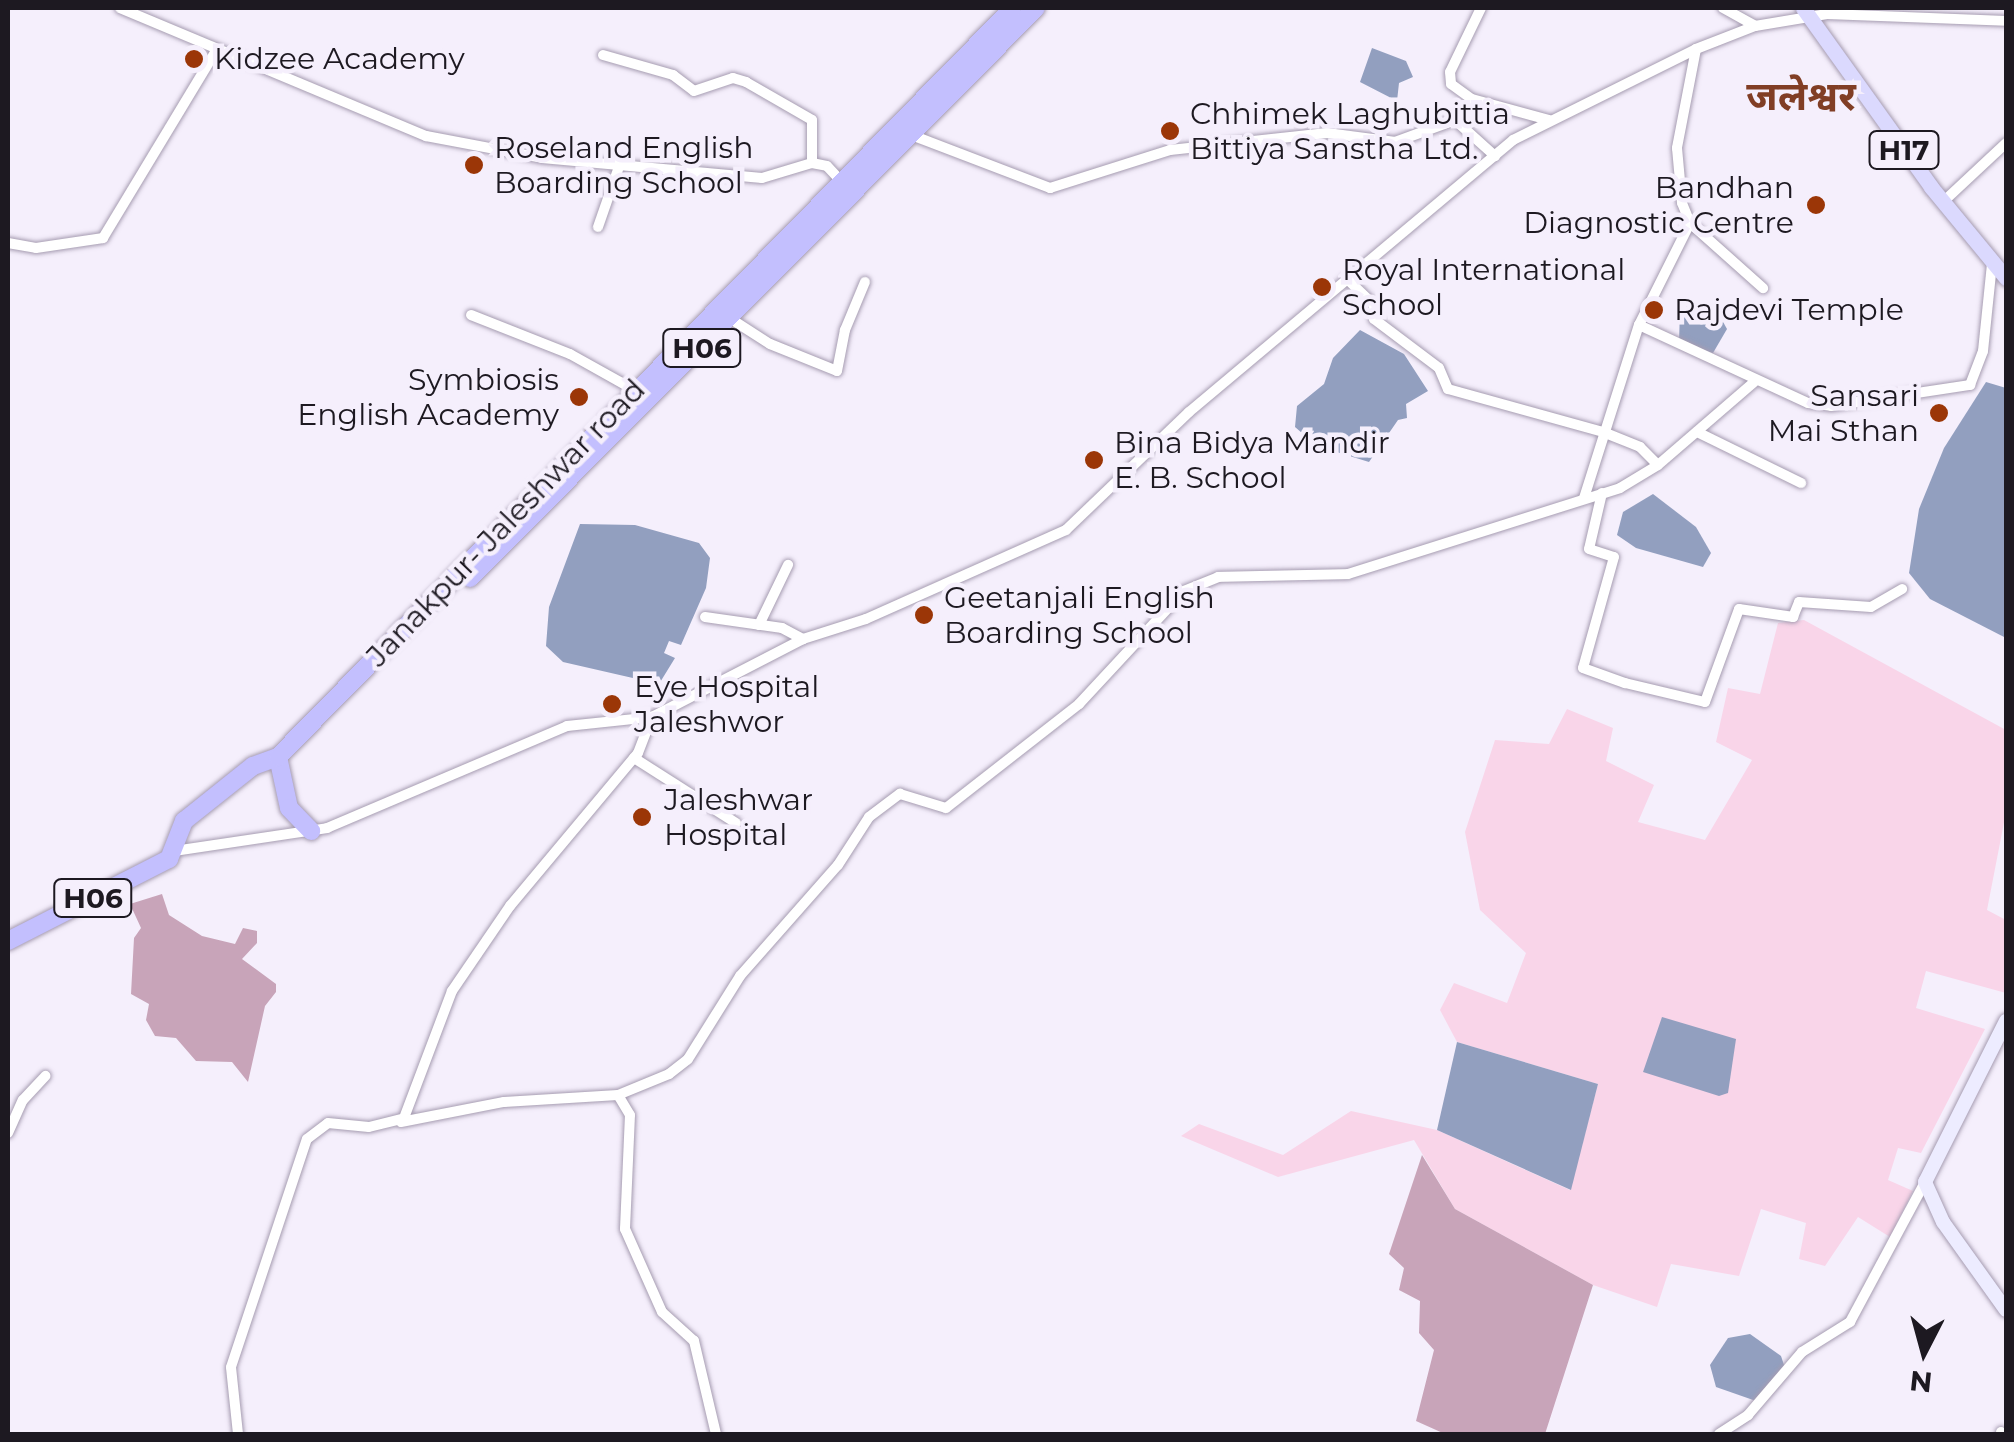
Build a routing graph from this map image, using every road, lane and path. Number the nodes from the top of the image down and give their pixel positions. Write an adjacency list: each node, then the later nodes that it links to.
1 (120, 8): 10 (street)
2 (1013, 8): 18 (highway, Janakpur- Jaleshwar road / H06)
3 (1036, 8): 13 (highway, H06)
4 (1481, 8): 12 (street)
5 (1723, 8): 8 (street)
6 (1805, 13): 7 (street); 8 (street); 19 (main road, H17)
7 (2006, 21)
8 (1755, 26): 9 (street)
9 (1696, 49): 12 (street); 20 (street)
10 (216, 51): 16 (street); 22 (street)
11 (604, 55): 17 (street)
12 (1548, 120): 15 (street)
13 (914, 136): 15 (street); 29 (highway, H06)
14 (2006, 143): 19 (street)
15 (1494, 156): 25 (street)
16 (621, 162): 17 (street); 21 (street)
17 (812, 163): 18 (street)
18 (838, 179): 32 (highway, Janakpur- Jaleshwar road / H06)
19 (1943, 202): 23 (main road, H17)
20 (1690, 223): 27 (street); 30 (street)
21 (598, 227)
22 (8, 243)
23 (1992, 264): 24 (main road, H17); 31 (street)
24 (2006, 278)
25 (1348, 280): 33 (street); 43 (street)
26 (866, 282): 29 (street)
27 (1763, 288)
28 (470, 315): 32 (street)
29 (731, 319): 44 (highway, H06)
30 (1640, 326): 31 (street); 33 (street)
31 (1754, 382): 34 (street)
32 (633, 389): 44 (highway, Janakpur- Jaleshwar road / H06)
33 (1602, 432): 35 (street); 38 (street)
34 (1696, 432): 35 (street); 36 (street)
35 (1658, 465): 37 (street)
36 (1800, 483)
37 (1602, 492): 38 (street); 40 (street)
38 (1584, 498): 54 (street)
39 (788, 565): 42 (street)
40 (1902, 590)
41 (706, 618): 42 (street)
42 (759, 625): 43 (street)
43 (803, 639): 45 (street)
44 (359, 676): 46 (highway, Janakpur- Jaleshwar road / H06)
45 (652, 717): 47 (street); 49 (street)
46 (278, 757): 49 (highway); 50 (highway, Janakpur- Jaleshwar road / H06)
47 (634, 758): 48 (street); 55 (street)
48 (736, 823)
49 (311, 831): 50 (street)
50 (174, 851): 51 (highway, H06)
51 (8, 941)
52 (2006, 1021): 57 (street)
53 (45, 1076): 56 (street)
54 (618, 1095): 55 (street); 60 (street)
55 (396, 1124): 59 (street)
56 (8, 1133)
57 (1925, 1182): 58 (street); 61 (street)
58 (2006, 1310)
59 (238, 1434)
60 (716, 1434)
61 (1719, 1434)

